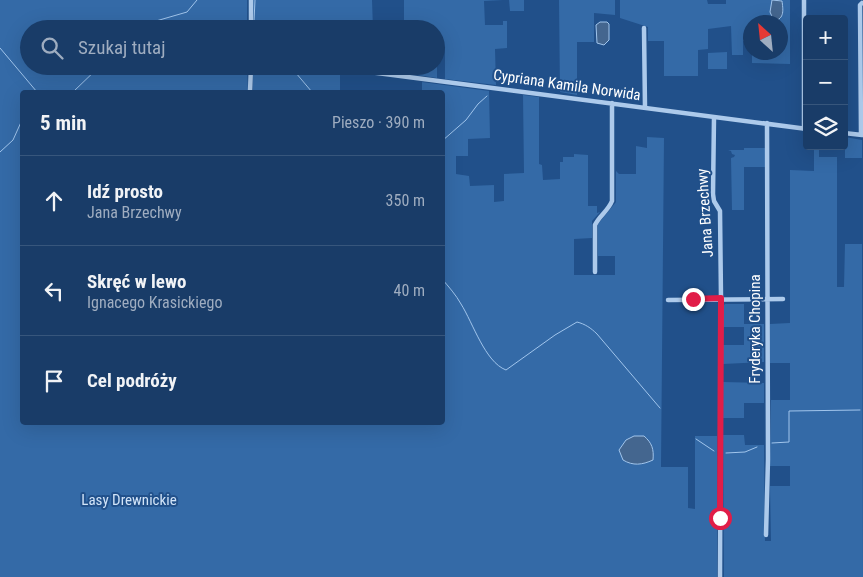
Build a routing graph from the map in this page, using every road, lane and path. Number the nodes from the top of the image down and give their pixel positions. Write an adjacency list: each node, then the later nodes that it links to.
1 (251, 0): 4 (street)
2 (804, 0): 10 (street)
3 (862, 3): 16 (street)
4 (251, 20)
5 (644, 28): 11 (street)
6 (251, 75): 8 (street)
7 (393, 75): 9 (street, Cypriana Kamila Norwida)
8 (250, 90)
9 (612, 103): 11 (street, Cypriana Kamila Norwida); 17 (street)
10 (805, 105)
11 (645, 108): 12 (street, Cypriana Kamila Norwida)
12 (714, 117): 13 (street, Cypriana Kamila Norwida); 18 (street, Jana Brzechwy)
13 (767, 123): 14 (street, Cypriana Kamila Norwida); 19 (street, Fryderyka Chopina)
14 (803, 129)
15 (848, 134): 16 (street)
16 (862, 136)
17 (595, 272)
18 (721, 298): 19 (street); 21 (street); 23 (street, Jana Brzechwy)
19 (767, 299): 20 (street); 22 (street, Fryderyka Chopina)
20 (783, 299)
21 (668, 300)
22 (766, 535)
23 (720, 577)

